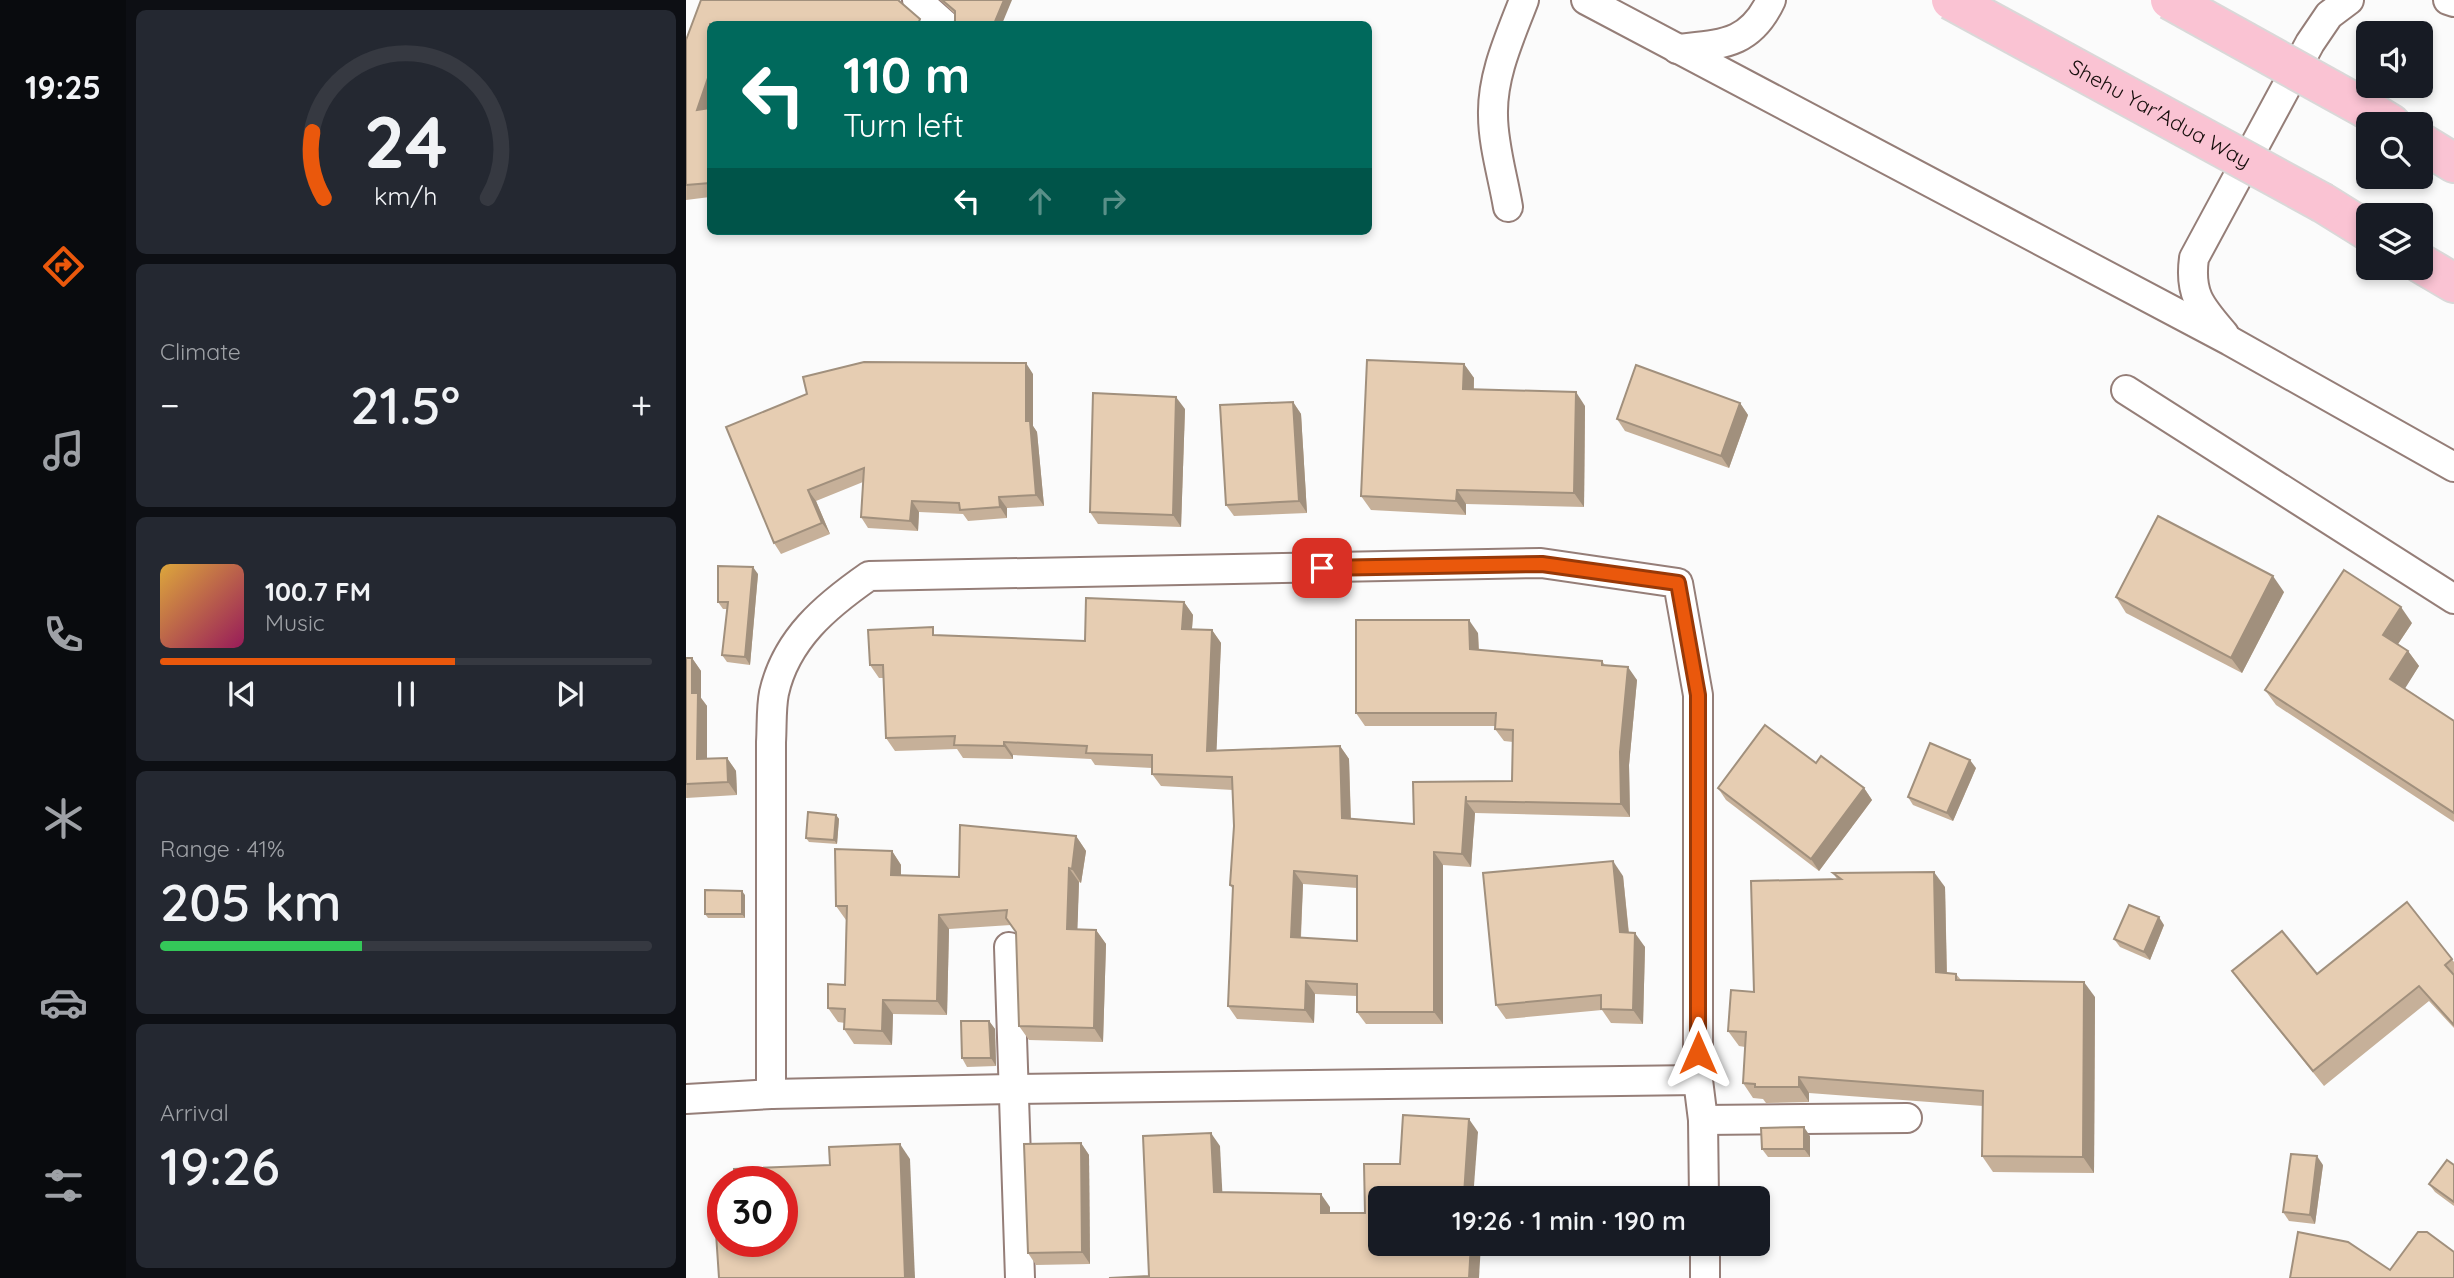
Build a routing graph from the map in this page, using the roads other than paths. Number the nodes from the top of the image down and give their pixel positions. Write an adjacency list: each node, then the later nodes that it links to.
1 (917, 0): 10 (street)
2 (1524, 0): 15 (street)
3 (1586, 0): 11 (street)
4 (1771, 0): 11 (street)
5 (1951, 0): 16 (highway, Shehu Yar'Adua Way, bridge)
6 (2170, 0): 12 (highway, bridge)
7 (2348, 0): 19 (street)
8 (2448, 0): 9 (street)
9 (2454, 2)
10 (941, 21)
11 (1677, 49): 19 (street)
12 (2370, 112)
13 (2433, 150): 14 (highway)
14 (2454, 163)
15 (1508, 207)
16 (2356, 223)
17 (2433, 270): 18 (highway)
18 (2454, 283)
19 (2230, 341): 21 (street)
20 (2126, 390): 22 (street)
21 (2454, 467)
22 (2454, 598)
23 (1009, 947): 25 (street)
24 (1698, 1080): 25 (street); 26 (street); 29 (street)
25 (1011, 1089): 26 (street); 32 (street)
26 (771, 1094): 27 (street)
27 (686, 1099)
28 (1907, 1118): 29 (street)
29 (1703, 1120): 30 (street)
30 (1704, 1186)
31 (1705, 1256): 33 (street)
32 (1020, 1278)
33 (1705, 1278)

